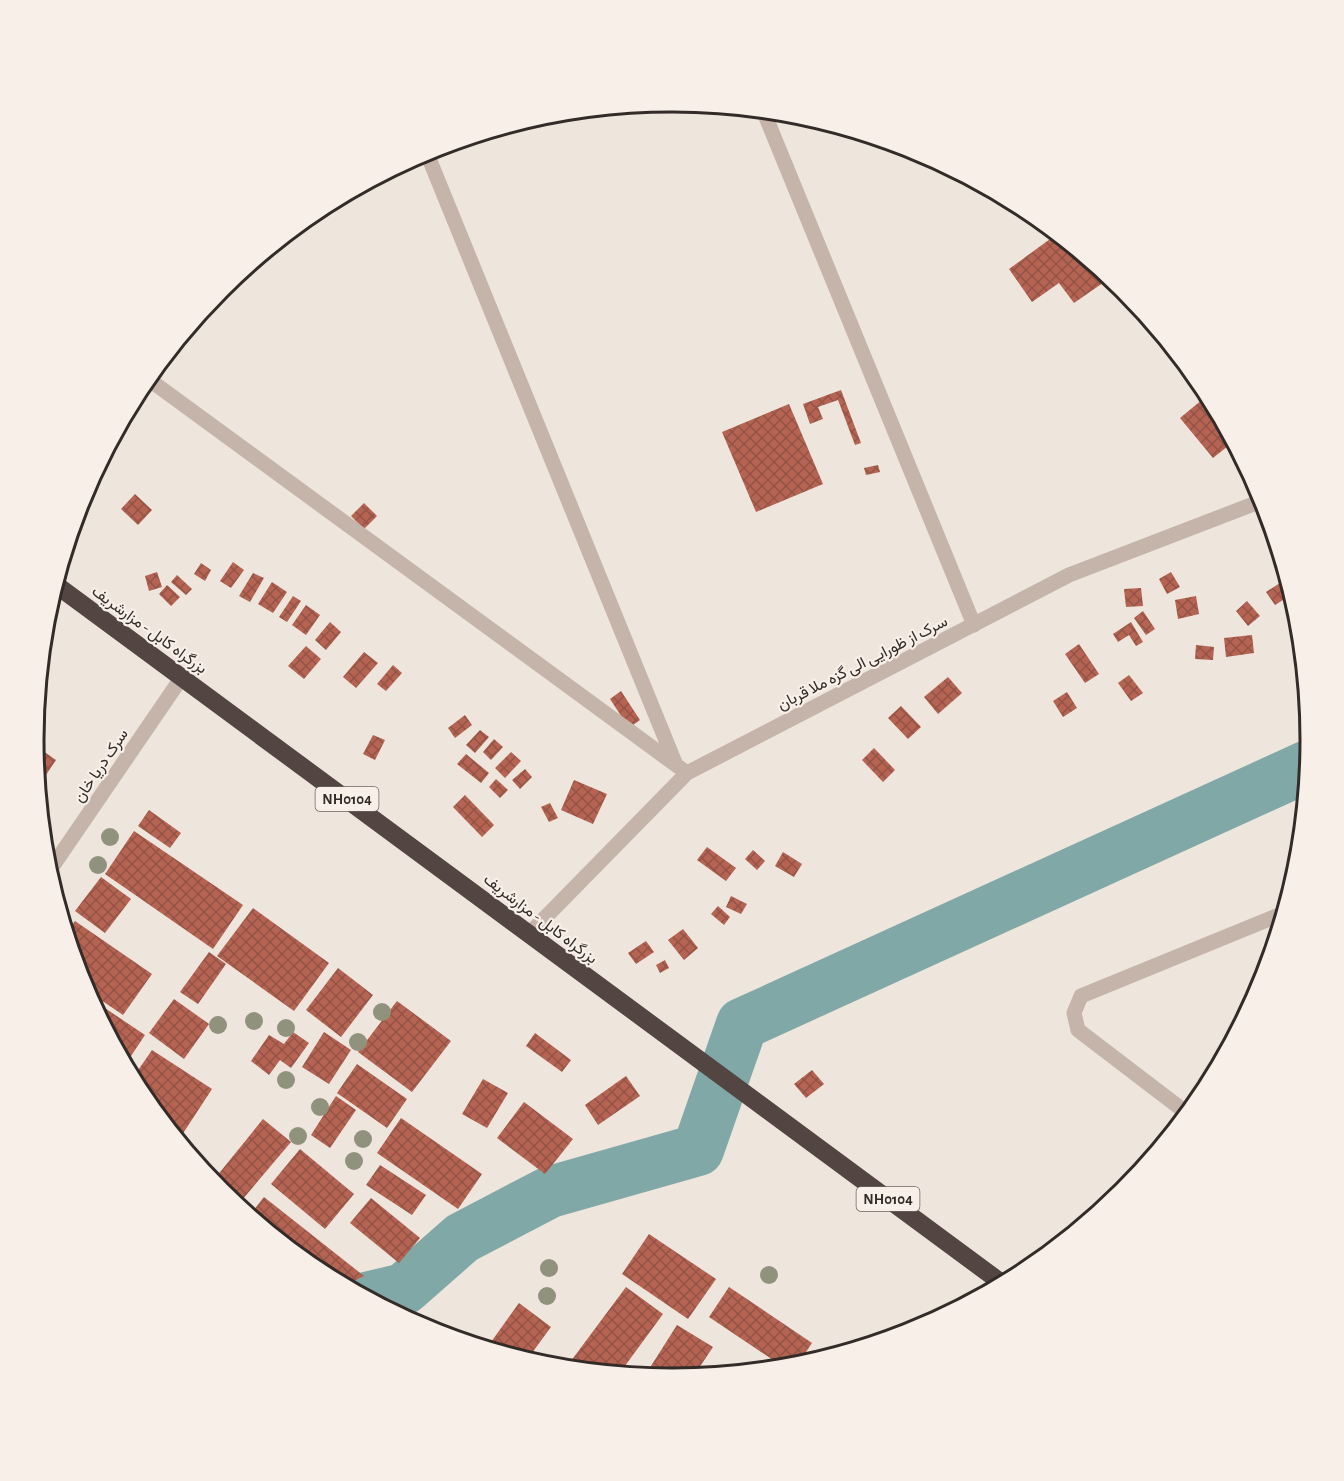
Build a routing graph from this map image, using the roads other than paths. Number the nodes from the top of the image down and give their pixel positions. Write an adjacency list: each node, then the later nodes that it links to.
1 (767, 119): 6 (street)
2 (430, 160): 8 (street)
3 (154, 383): 8 (street)
4 (1254, 504): 6 (street, سرک از ظورایی الی گزه ملا قربان)
5 (62, 589): 7 (highway, بزرگراه کابل - مزارشریف / NH0104)
6 (974, 625): 8 (street, سرک از ظورایی الی گزه ملا قربان)
7 (182, 677): 9 (street, سرک دریا خان); 11 (highway, بزرگراه کابل - مزارشریف / NH0104)
8 (681, 769): 11 (street, سرک از ظورایی الی گزه ملا قربان)
9 (56, 862)
10 (1275, 917): 12 (street)
11 (529, 934): 13 (highway, بزرگراه کابل - مزارشریف / NH0104)
12 (1181, 1109)
13 (996, 1278)

